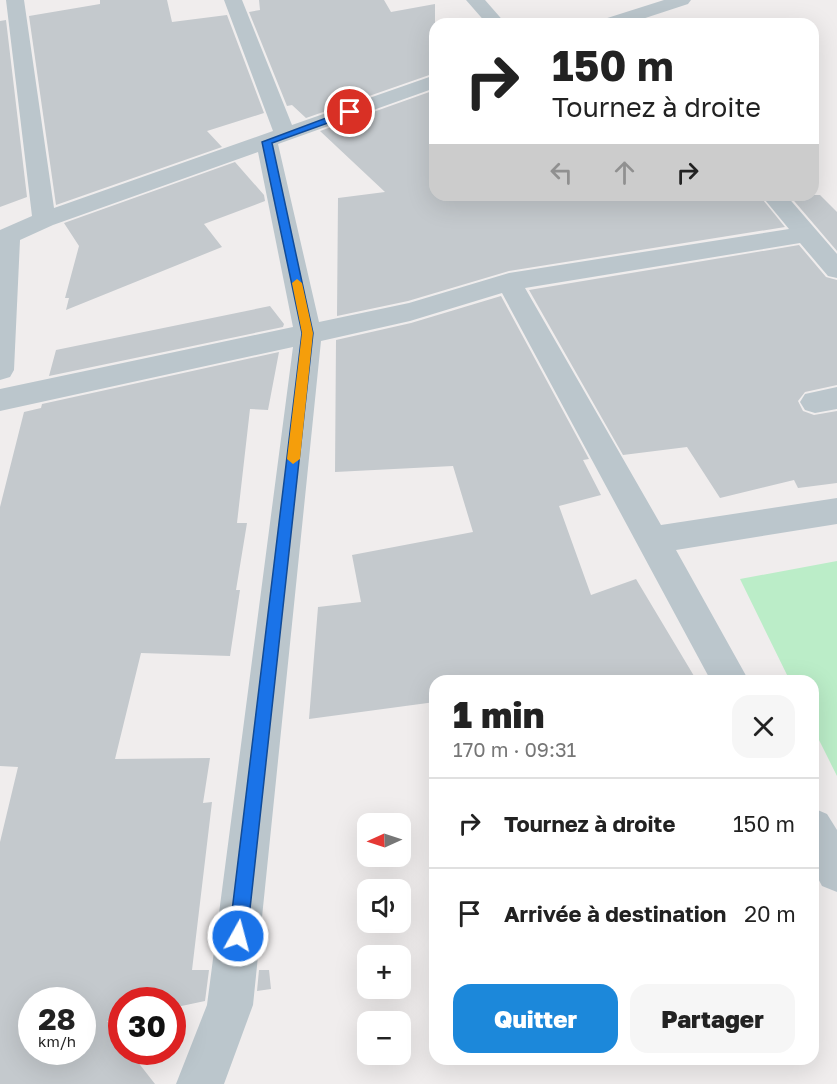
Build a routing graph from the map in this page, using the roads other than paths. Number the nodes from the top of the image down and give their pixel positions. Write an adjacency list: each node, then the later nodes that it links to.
1 (15, 0): 10 (street)
2 (233, 0): 8 (street)
3 (475, 0): 5 (street)
4 (674, 1): 6 (street)
5 (492, 18)
6 (631, 18)
7 (429, 83): 8 (street)
8 (276, 139): 10 (street); 15 (street)
9 (778, 201): 11 (street)
10 (44, 220): 12 (street)
11 (807, 234): 13 (street); 14 (street)
12 (4, 237): 16 (street)
13 (837, 270)
14 (509, 282): 15 (street); 19 (street)
15 (308, 333): 17 (street); 23 (street)
16 (0, 370)
17 (0, 400)
18 (837, 511): 19 (street)
19 (653, 540): 20 (street)
20 (728, 675)
21 (819, 839): 22 (street)
22 (837, 871)
23 (200, 1084)

